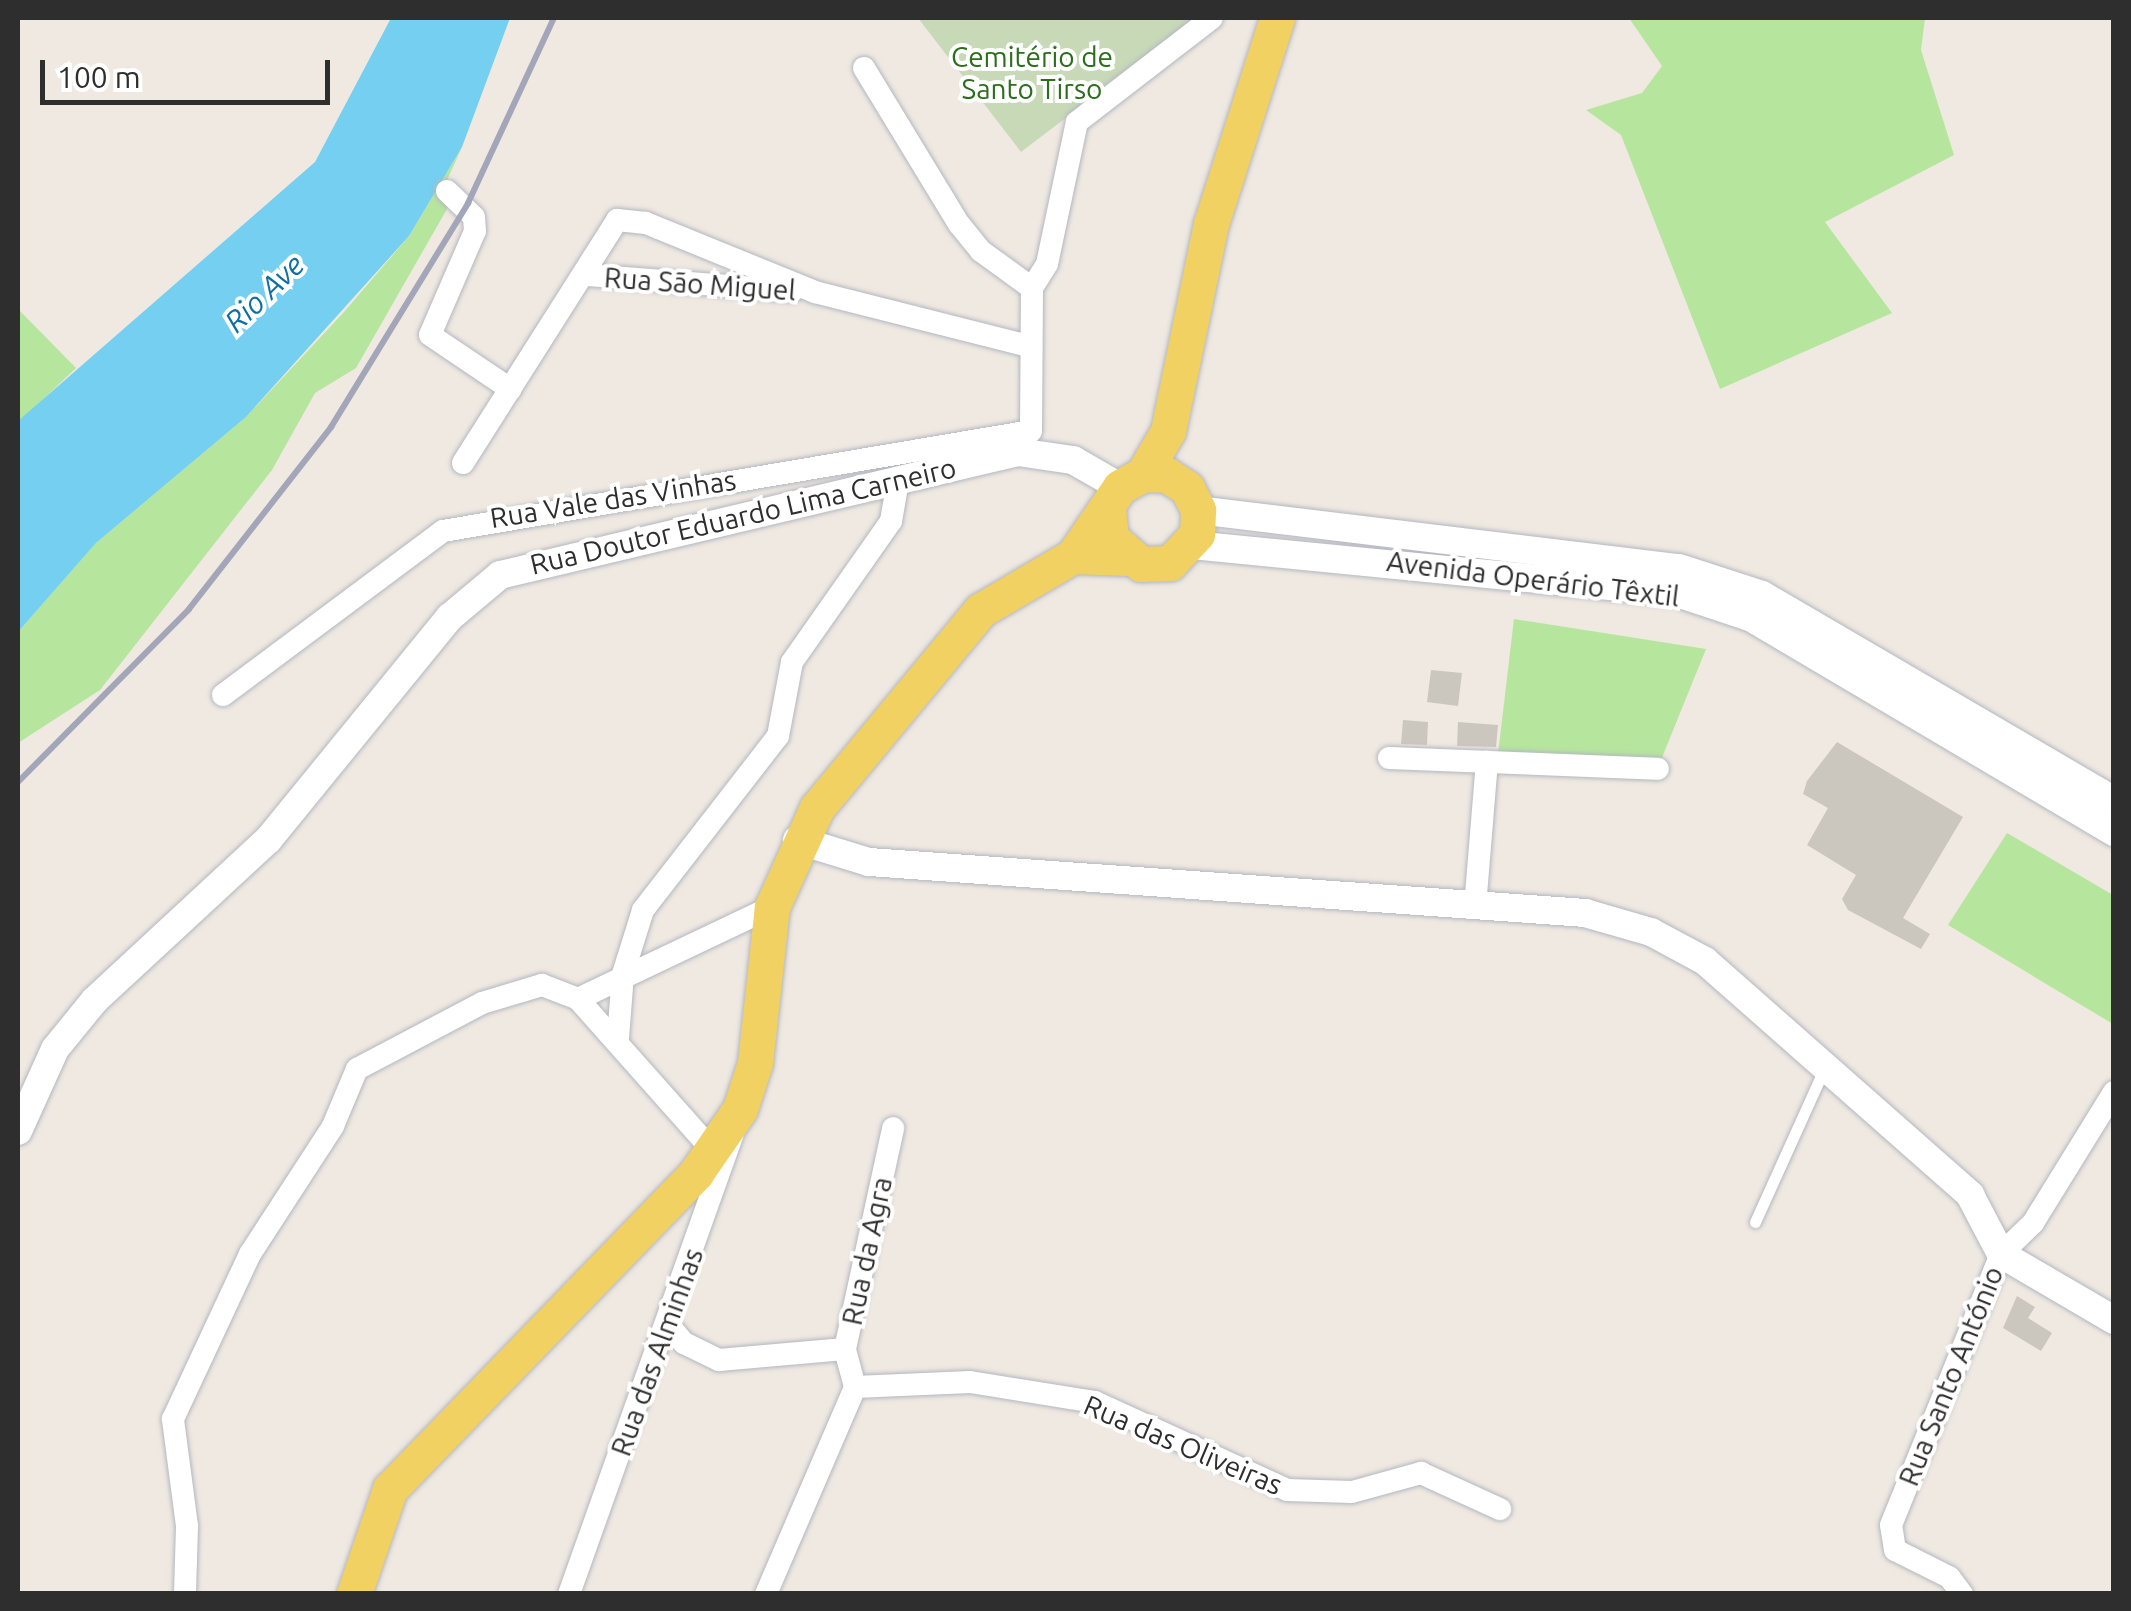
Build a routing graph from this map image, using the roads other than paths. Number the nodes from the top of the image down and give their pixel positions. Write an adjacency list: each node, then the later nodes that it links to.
1 (1212, 18): 6 (street)
2 (1277, 18): 10 (main road)
3 (864, 68): 6 (street)
4 (447, 191): 9 (street)
5 (586, 275): 7 (street, Rua São Miguel); 7 (street, Rua São Miguel); 9 (street, Rua São Miguel)
6 (1032, 288): 8 (street)
7 (815, 292): 8 (street, Rua São Miguel)
8 (1028, 346): 19 (street, Rua Vale das Vinhas)
9 (510, 390): 11 (street, Rua São Miguel)
10 (1168, 431): 12 (main road); 14 (main road)
11 (462, 463)
12 (1178, 480): 14 (main road); 15 (main road)
13 (898, 482): 14 (street, Rua Doutor Eduardo Lima Carneiro); 28 (street); 35 (street, Rua Doutor Eduardo Lima Carneiro)
14 (1124, 491): 17 (main road); 18 (main road)
15 (1198, 510): 16 (main road); 23 (street, Avenida Operário Têxtil)
16 (1192, 544): 18 (main road); 24 (street, Avenida Operário Têxtil)
17 (1073, 556): 18 (main road); 25 (main road)
18 (1128, 558)
19 (223, 695)
20 (1389, 758): 21 (street)
21 (1487, 762): 22 (street); 27 (street)
22 (1658, 769)
23 (2114, 801)
24 (2114, 832)
25 (797, 840): 26 (main road); 27 (street)
26 (772, 907): 28 (street); 33 (main road)
27 (1476, 907): 31 (street)
28 (623, 974): 29 (street); 30 (street)
29 (578, 999): 30 (street); 44 (street)
30 (618, 1038): 36 (street)
31 (1825, 1067): 37 (lane); 38 (street)
32 (2114, 1092): 38 (street, Rua Santo António)
33 (740, 1109): 36 (main road); 40 (street, Rua das Alminhas)
34 (893, 1128): 41 (street, Rua da Agra)
35 (18, 1131)
36 (714, 1152): 45 (main road)
37 (1755, 1222)
38 (2001, 1254): 39 (street); 48 (street, Rua Santo António)
39 (2114, 1320)
40 (667, 1323): 41 (street); 46 (street, Rua das Alminhas)
41 (846, 1349): 42 (street, Rua da Agra)
42 (855, 1387): 43 (street, Rua das Oliveiras); 47 (street)
43 (1500, 1509)
44 (185, 1594)
45 (354, 1594)
46 (569, 1594)
47 (766, 1594)
48 (1962, 1594)

